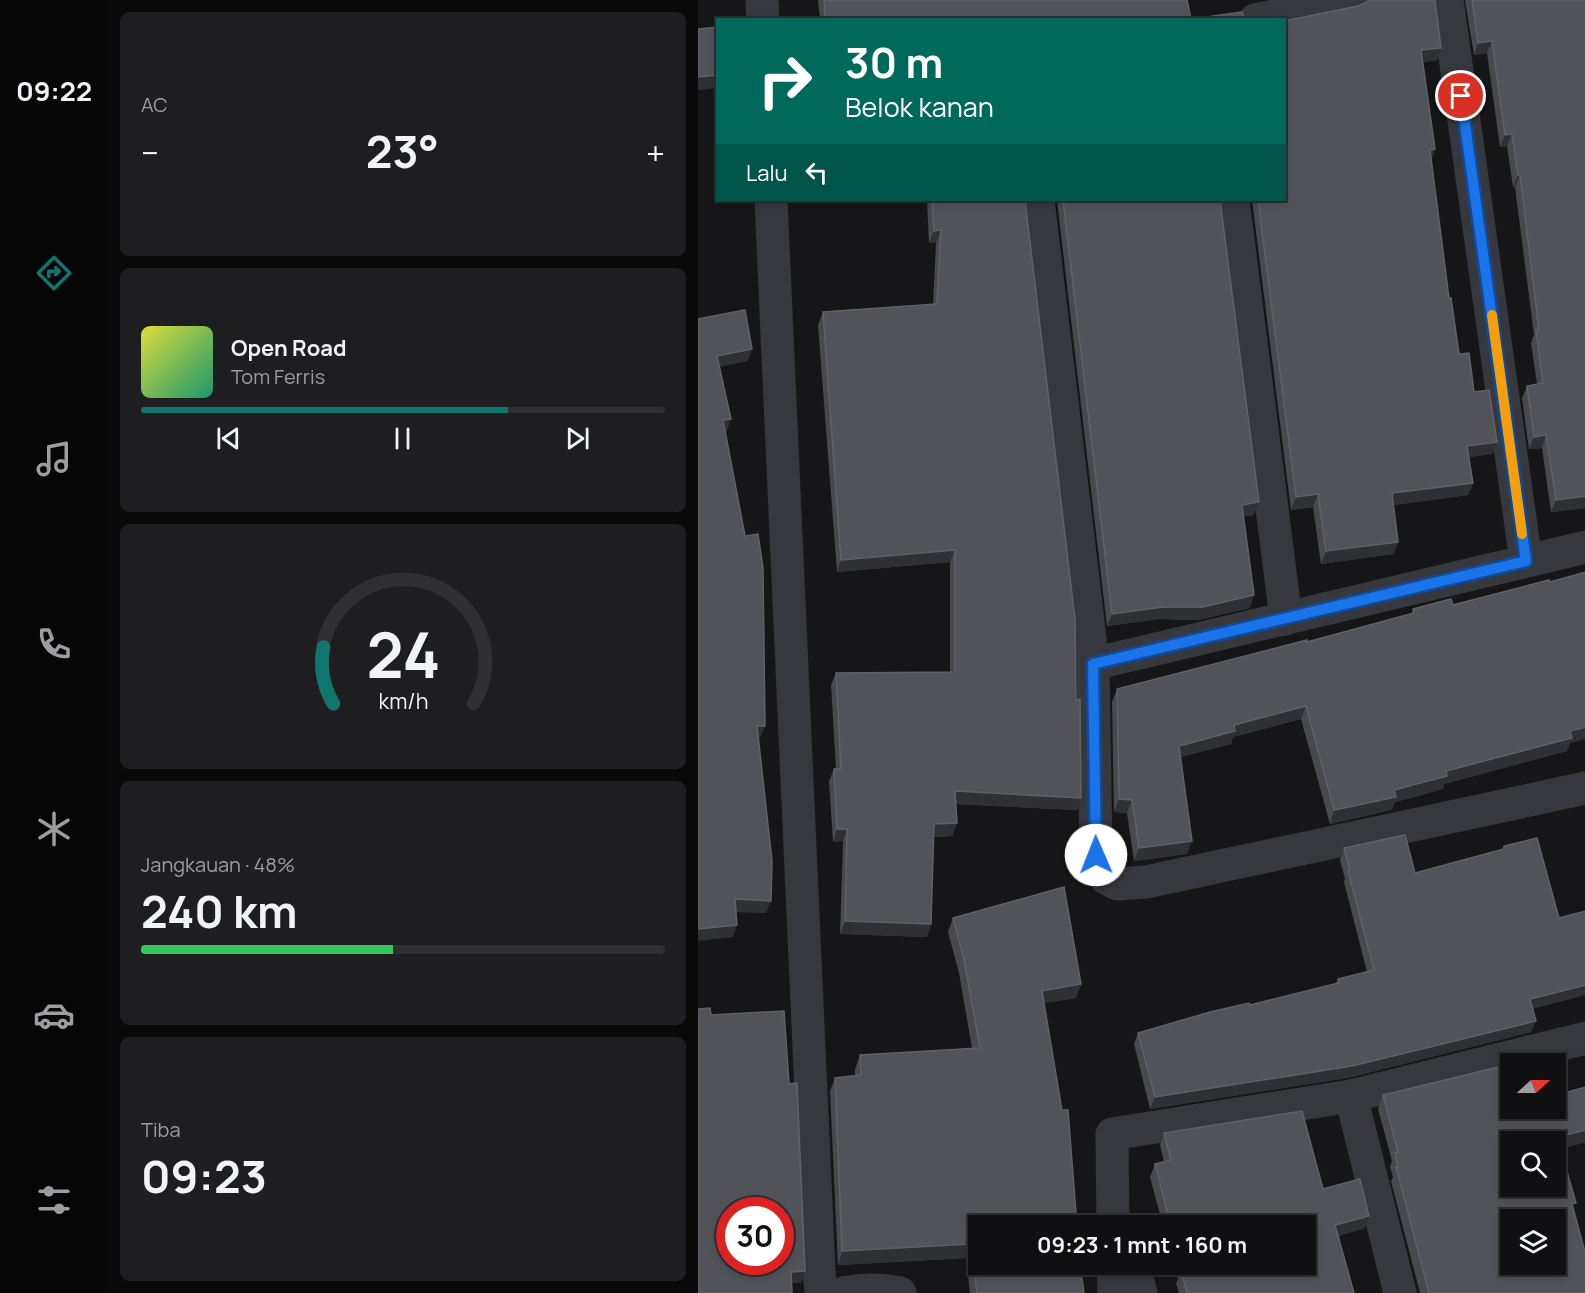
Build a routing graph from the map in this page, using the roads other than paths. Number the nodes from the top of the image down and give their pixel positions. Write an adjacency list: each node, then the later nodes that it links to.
1 (762, 0): 4 (street)
2 (1350, 0): 5 (street)
3 (1447, 0): 10 (street)
4 (763, 18)
5 (1264, 18)
6 (771, 201): 19 (street)
7 (1038, 201): 12 (street)
8 (1233, 201): 11 (street)
9 (1586, 547): 10 (street)
10 (1526, 561): 11 (street)
11 (1286, 619): 12 (street)
12 (1093, 664): 13 (street)
13 (1586, 788)
14 (1583, 1047): 15 (street)
15 (1351, 1096): 16 (street); 24 (street)
16 (1115, 1215)
17 (1113, 1275): 22 (street)
18 (1136, 1275): 23 (street)
19 (821, 1293)
20 (843, 1293): 21 (street)
21 (900, 1293)
22 (1114, 1293)
23 (1141, 1293)
24 (1400, 1293)

